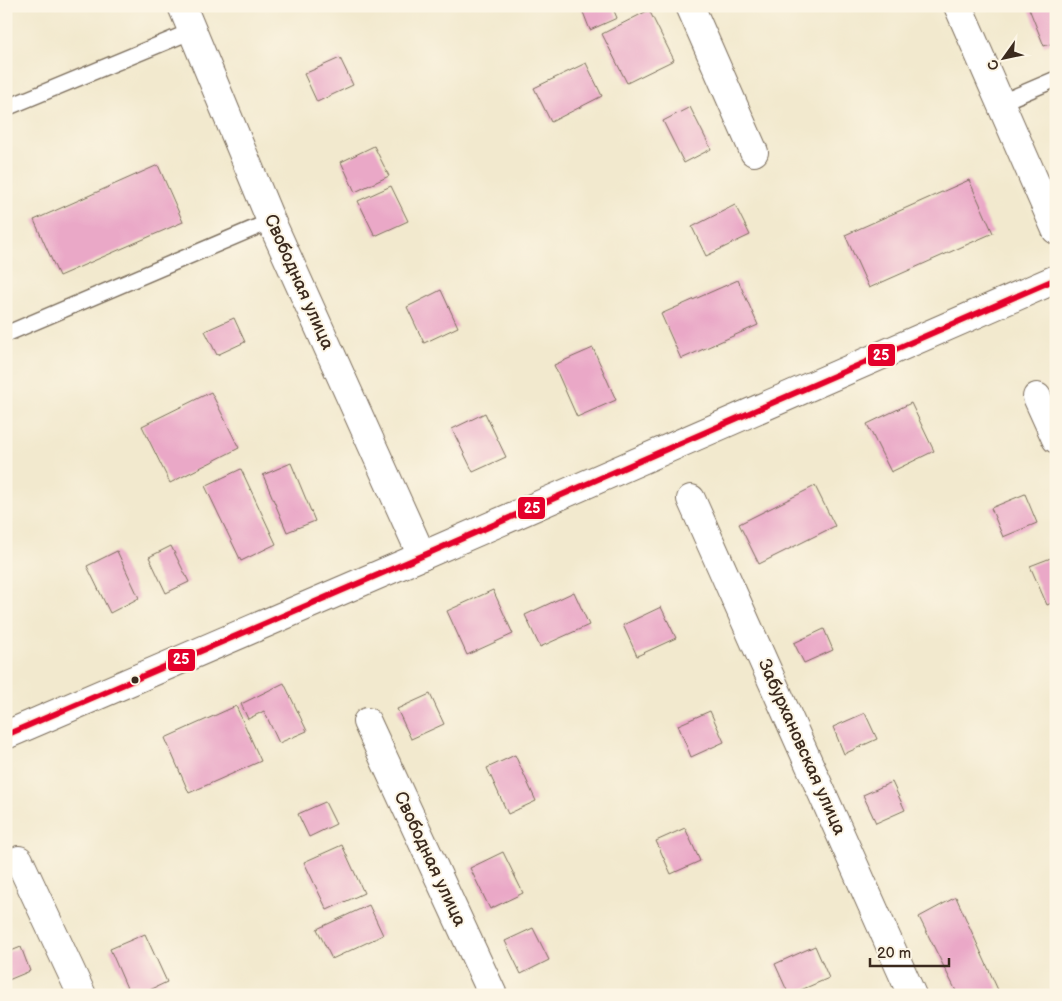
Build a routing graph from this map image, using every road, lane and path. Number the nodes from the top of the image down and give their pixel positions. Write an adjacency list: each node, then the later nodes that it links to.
1 (690, 6): 7 (street)
2 (958, 6): 5 (street)
3 (187, 18): 6 (lane); 8 (street, Свободная улица)
4 (1056, 79): 5 (lane)
5 (1000, 103): 9 (street)
6 (6, 108)
7 (754, 152)
8 (272, 221): 11 (lane); 15 (street, Свободная улица)
9 (1056, 230)
10 (1056, 279): 15 (street)
11 (6, 334)
12 (1037, 397): 13 (street)
13 (1056, 439)
14 (691, 499): 21 (street, Забурхановская улица)
15 (422, 556): 17 (street)
16 (367, 722): 20 (street, Свободная улица)
17 (6, 735)
18 (19, 860): 19 (street)
19 (82, 995)
20 (493, 995)
21 (912, 995)

